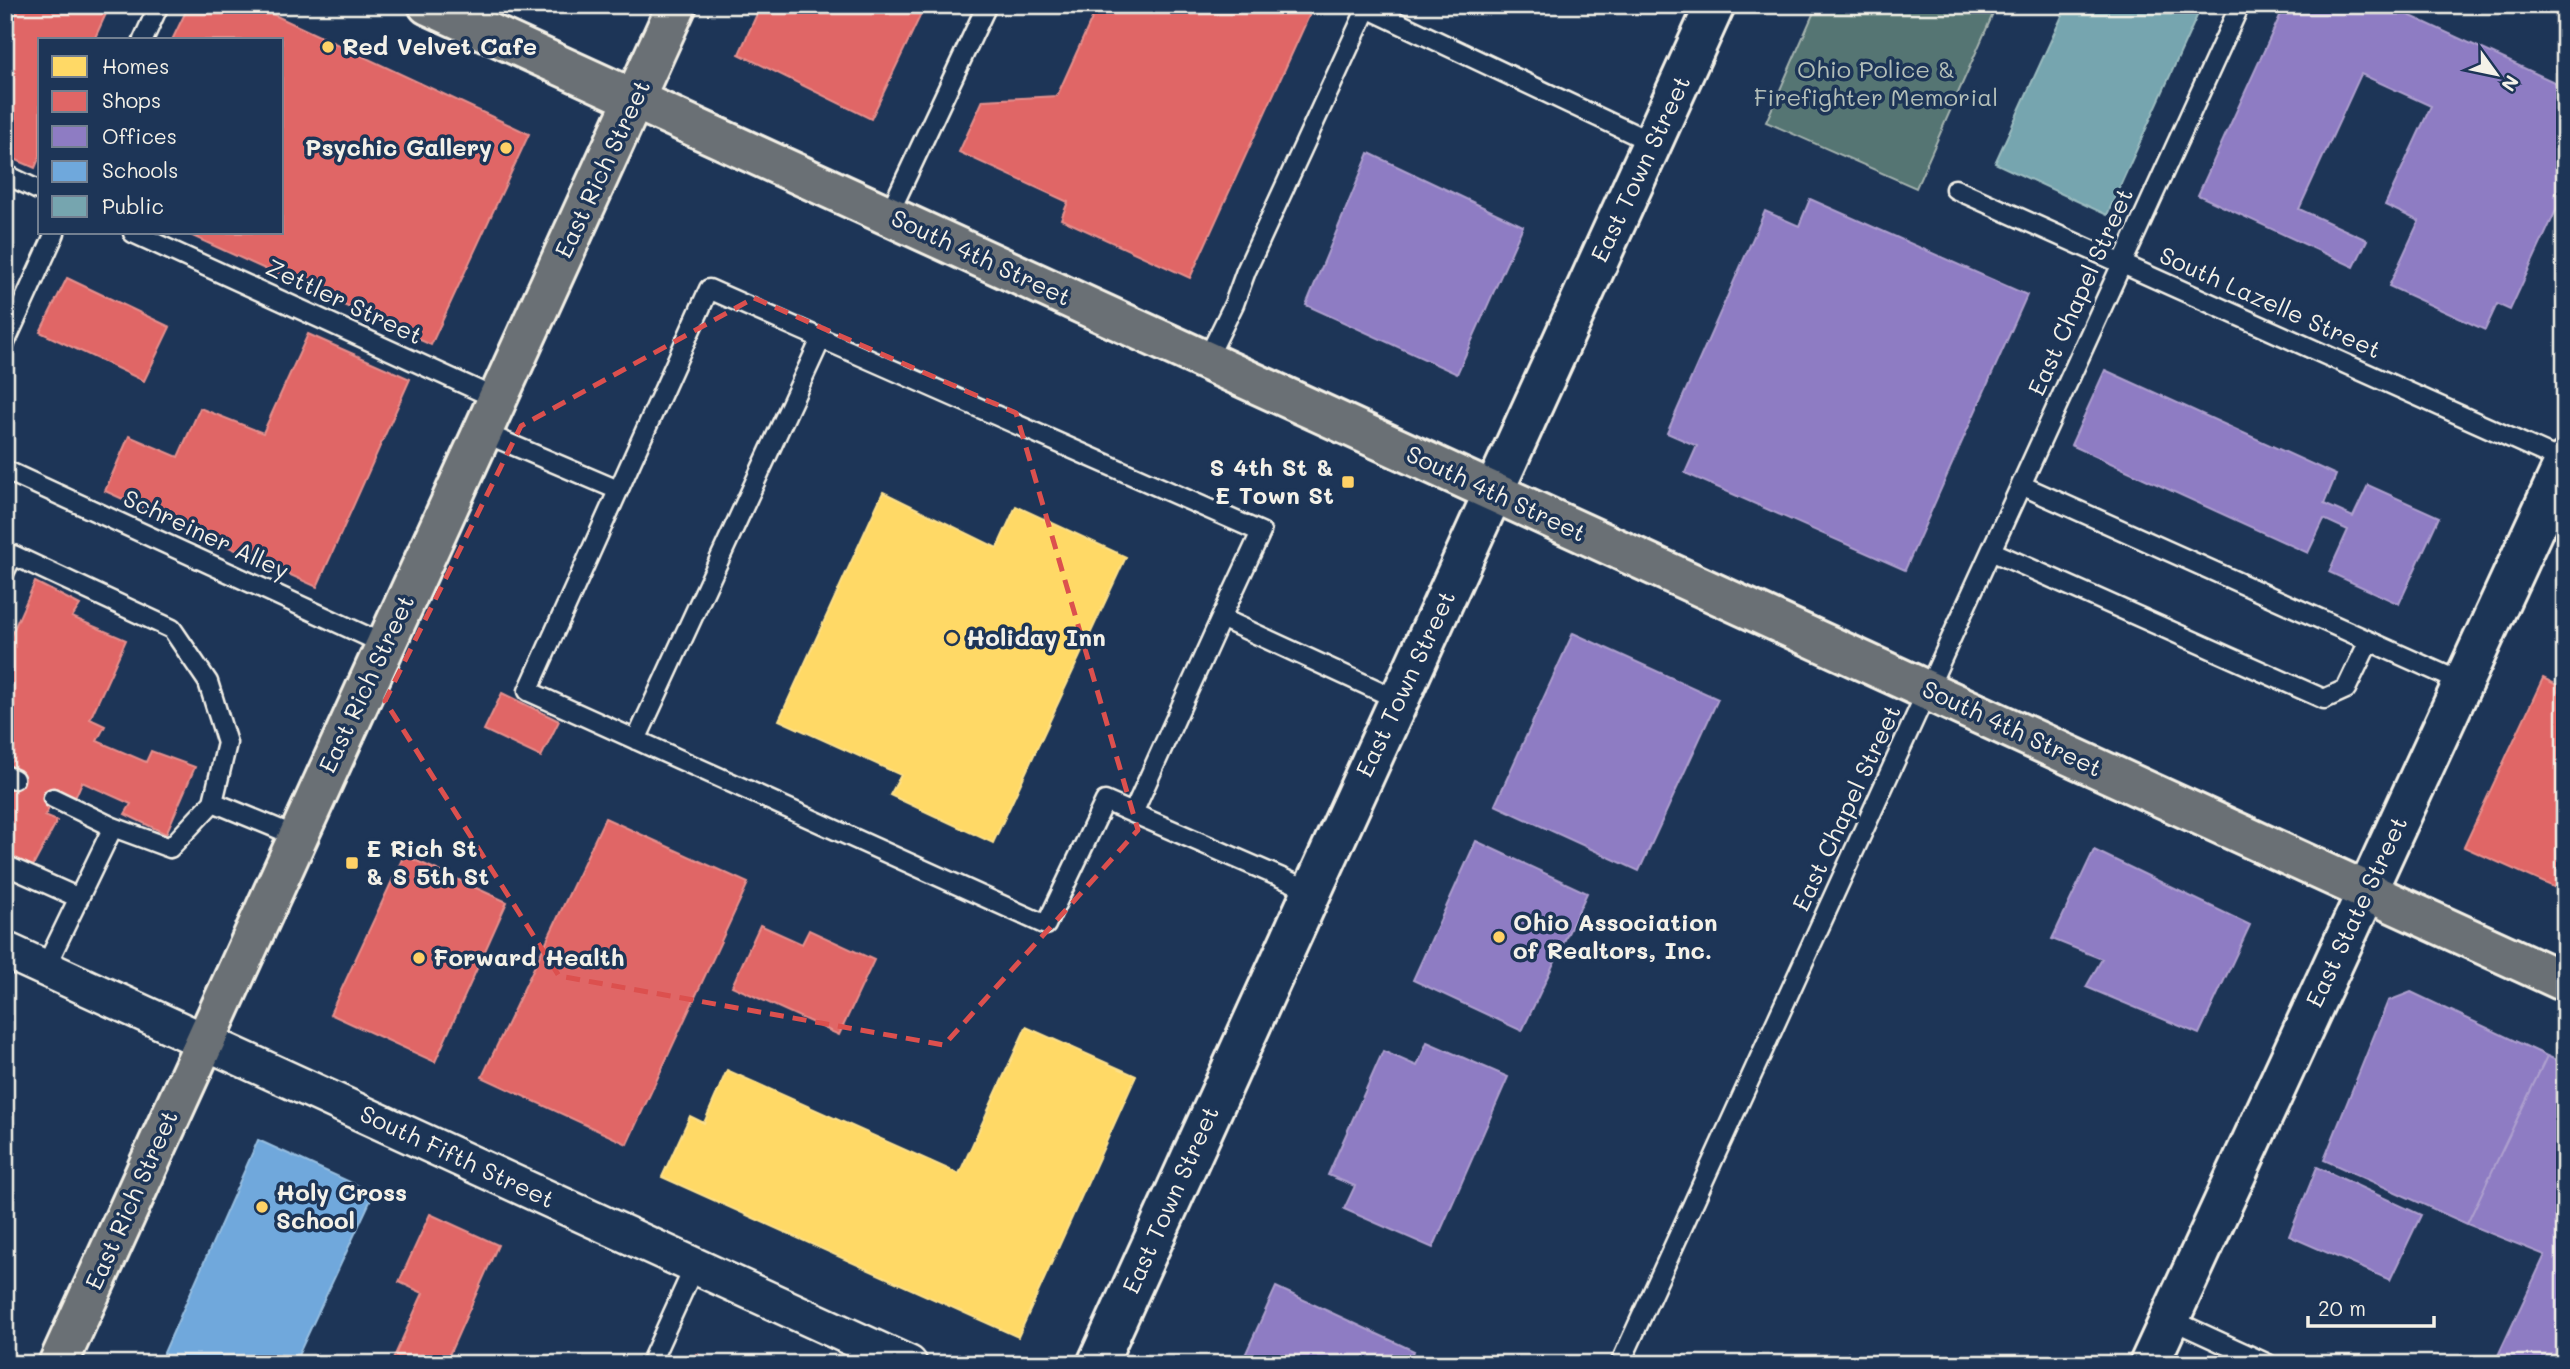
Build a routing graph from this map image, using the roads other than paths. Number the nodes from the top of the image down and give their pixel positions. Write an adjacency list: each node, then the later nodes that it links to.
1 (159, 5): 7 (lane)
2 (428, 5): 8 (main road, South 4th Street)
3 (677, 5): 8 (main road, East Rich Street)
4 (986, 5): 13 (lane)
5 (1716, 5): 9 (street, East Town Street)
6 (2240, 5): 16 (lane, East Chapel Street)
7 (144, 38)
8 (634, 100): 13 (main road, South 4th Street); 20 (main road, East Rich Street)
9 (1653, 143): 19 (lane); 25 (street, East Town Street)
10 (5, 174): 12 (lane)
11 (1955, 189): 16 (lane, South Lazelle Street)
12 (38, 190)
13 (888, 216): 19 (main road, South 4th Street)
14 (55, 234): 18 (lane)
15 (135, 234): 20 (lane, Zettler Street)
16 (2120, 263): 21 (lane, South Lazelle Street); 23 (lane, East Chapel Street)
17 (821, 339): 24 (lane); 28 (lane); 34 (lane)
18 (5, 343)
19 (1206, 361): 25 (main road, South 4th Street)
20 (490, 416): 24 (lane, Zettler Street); 30 (main road, East Rich Street)
21 (2565, 461): 31 (street, East State Street)
22 (5, 470): 30 (lane, Schreiner Alley)
23 (2021, 485): 26 (lane, East Chapel Street); 29 (lane)
24 (618, 490): 34 (lane)
25 (1494, 492): 32 (main road, South 4th Street); 33 (street, East Town Street)
26 (1991, 551): 29 (lane); 32 (lane, East Chapel Street)
27 (5, 571): 36 (lane)
28 (1221, 618): 33 (lane); 37 (lane)
29 (2368, 641): 31 (lane)
30 (386, 645): 39 (main road, East Rich Street)
31 (2463, 683): 42 (street, East State Street)
32 (1927, 691): 42 (main road, South 4th Street); 54 (lane, East Chapel Street)
33 (1399, 700): 41 (street, East Town Street)
34 (636, 740): 37 (lane)
35 (53, 799): 38 (lane)
36 (213, 802): 38 (lane); 39 (lane)
37 (1133, 813): 41 (lane)
38 (113, 827): 43 (lane)
39 (298, 837): 47 (main road, East Rich Street)
40 (5, 865): 43 (lane)
41 (1312, 891): 53 (street, East Town Street)
42 (2367, 892): 46 (main road, South 4th Street); 49 (street, East State Street)
43 (79, 898): 45 (lane)
44 (5, 950): 45 (street, South Fifth Street)
45 (45, 968): 47 (street, South Fifth Street)
46 (2565, 982)
47 (205, 1041): 48 (street, South Fifth Street); 50 (main road, East Rich Street)
48 (695, 1265): 51 (lane); 52 (street, South Fifth Street)
49 (2170, 1319): 55 (street, East State Street); 56 (lane)
50 (58, 1364)
51 (650, 1364)
52 (909, 1364)
53 (1097, 1364)
54 (1620, 1364)
55 (2149, 1364)
56 (2268, 1364)

